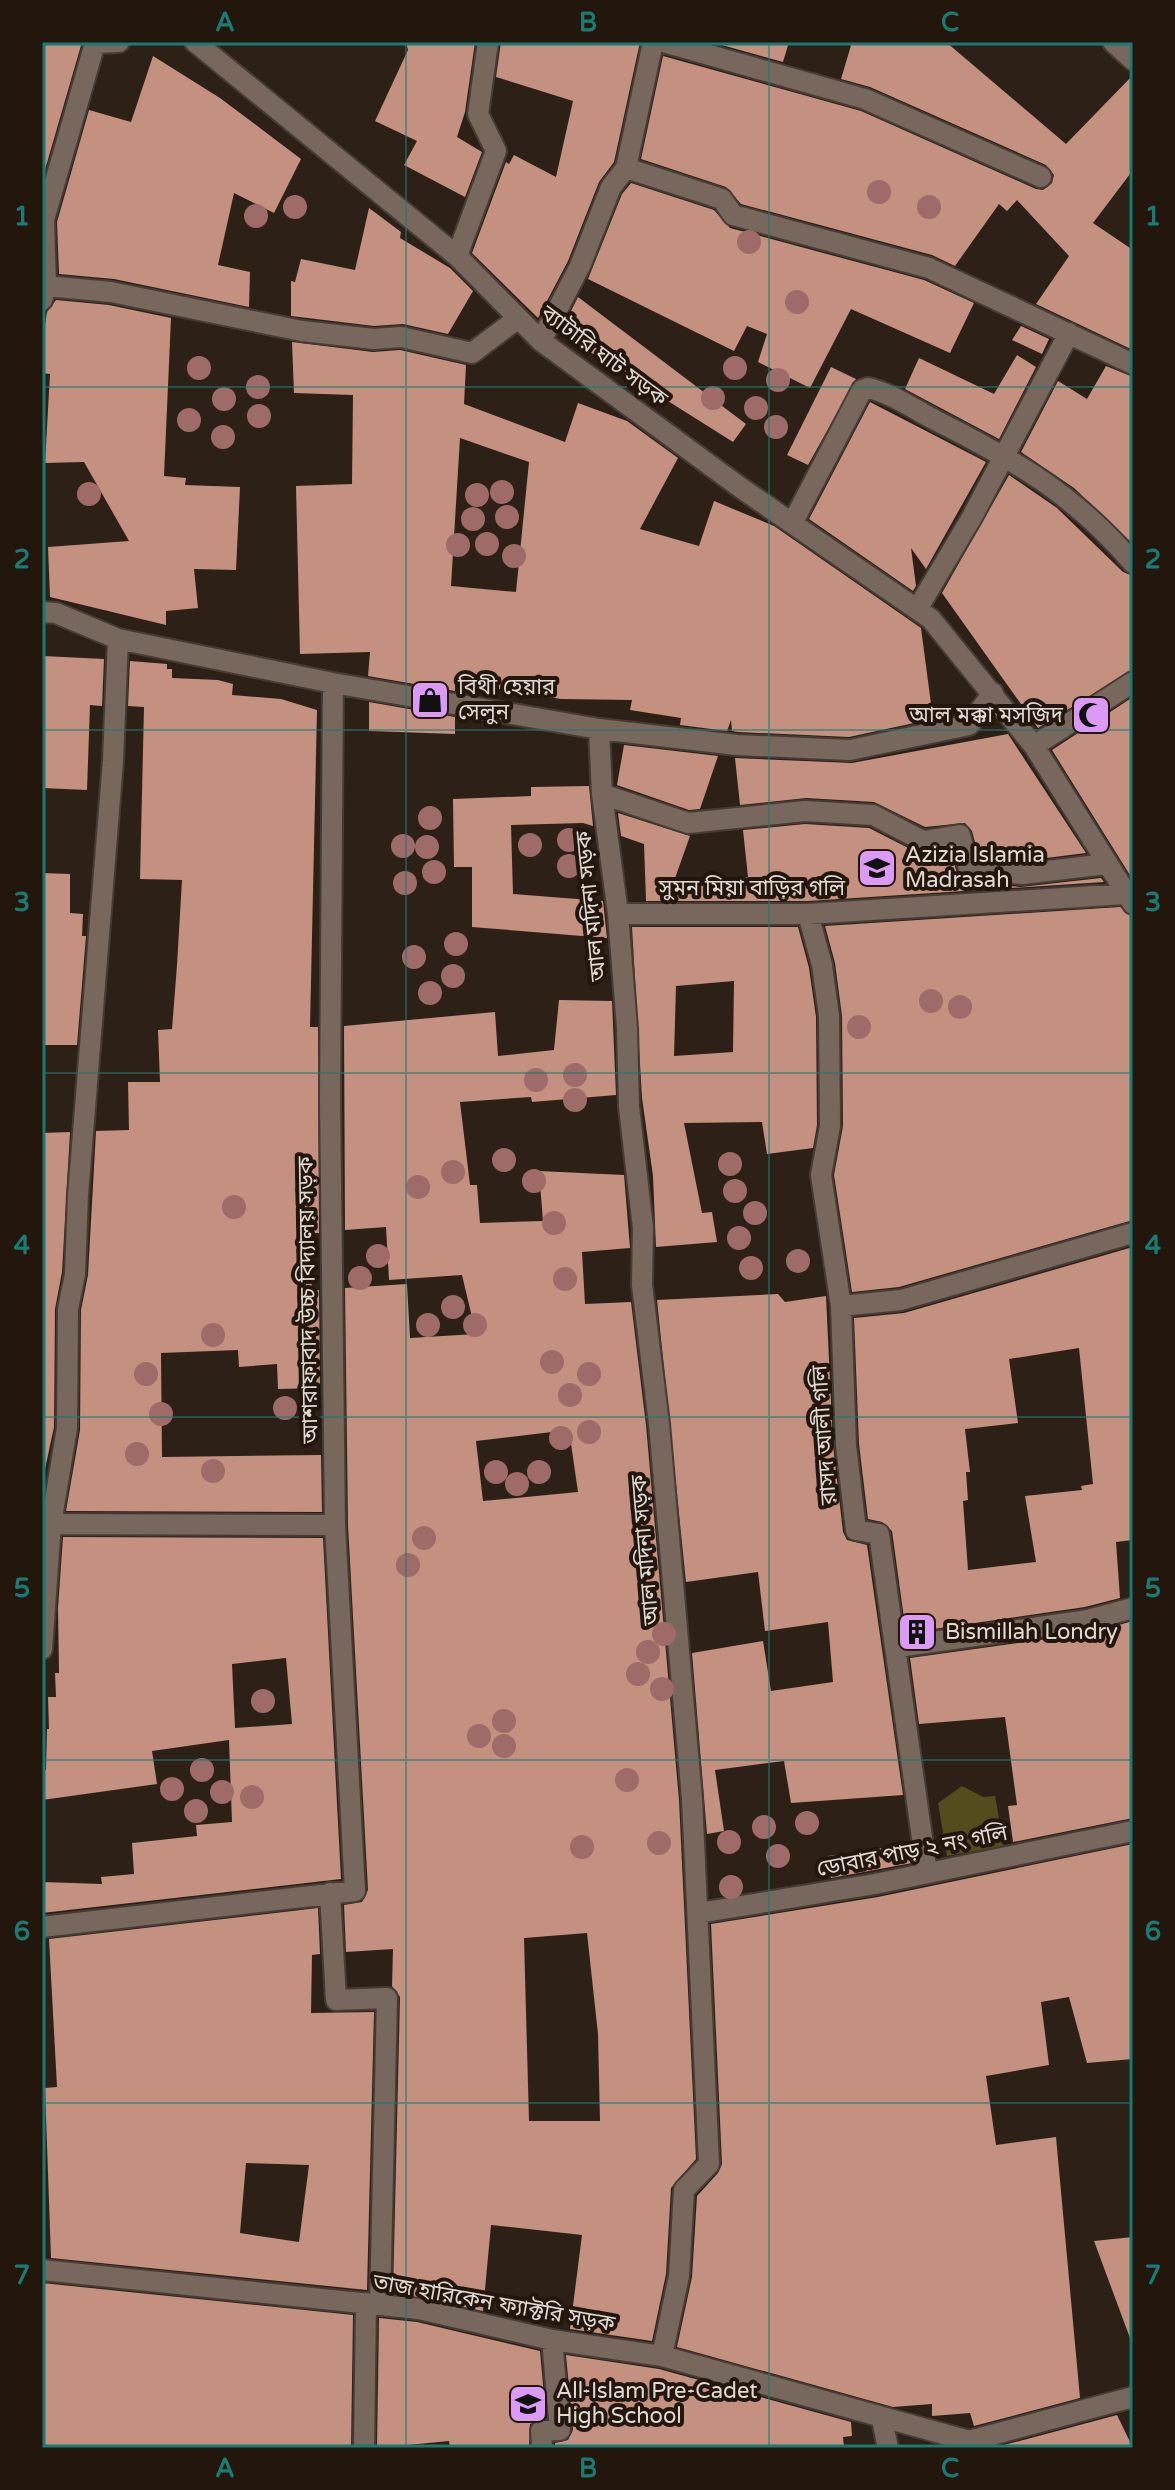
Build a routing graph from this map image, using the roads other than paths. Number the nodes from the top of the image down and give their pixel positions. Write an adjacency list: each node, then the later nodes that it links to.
1 (119, 42): 11 (street)
2 (195, 42): 10 (street, ব্যাটারি ঘাট সড়ক)
3 (488, 42): 10 (street)
4 (653, 42): 8 (street)
5 (663, 42): 9 (street)
6 (1113, 42): 7 (street)
7 (1133, 60)
8 (626, 168): 13 (street); 14 (street)
9 (1041, 177)
10 (457, 256): 12 (street, ব্যাটারি ঘাট সড়ক)
11 (44, 293): 12 (street)
12 (517, 319): 14 (street, ব্যাটারি ঘাট সড়ক)
13 (1069, 333): 15 (street); 16 (street)
14 (541, 341): 17 (street, ব্যাটারি ঘাট সড়ক)
15 (1133, 364)
16 (1006, 455): 17 (street); 18 (street); 19 (street)
17 (793, 522): 19 (street, ব্যাটারি ঘাট সড়ক)
18 (1133, 563)
19 (918, 608): 24 (street, ব্যাটারি ঘাট সড়ক)
20 (42, 612): 21 (street)
21 (118, 639): 23 (street); 34 (street)
22 (1133, 682): 26 (street)
23 (333, 683): 25 (street); 35 (street, আশরাফাবাদ উচ্চ বিদ্যালয় সড়ক)
24 (993, 693): 25 (street); 26 (street, ব্যাটারি ঘাট সড়ক)
25 (599, 729): 27 (street, আল মদিনা সড়ক)
26 (1034, 746): 28 (street, ব্যাটারি ঘাট সড়ক)
27 (602, 794): 28 (street); 30 (street, আল মদিনা সড়ক)
28 (1107, 864): 29 (street, ব্যাটারি ঘাট সড়ক)
29 (1129, 899): 31 (street, সুমন মিয়া বাড়ির গলি)
30 (618, 914): 31 (street, সুমন মিয়া বাড়ির গলি); 42 (street, আল মদিনা সড়ক)
31 (808, 914): 33 (street, রাসদ আলী গলি)
32 (1133, 1233): 33 (street)
33 (841, 1306): 37 (street, রাসদ আলী গলি)
34 (46, 1524): 35 (street); 38 (street)
35 (335, 1525): 41 (street, আশরাফাবাদ উচ্চ বিদ্যালয় সড়ক)
36 (1133, 1608): 37 (street)
37 (898, 1647): 40 (street, রাসদ আলী গলি)
38 (42, 1649)
39 (1133, 1831): 40 (street, ডোবার পাড় ২ নং গলি)
40 (927, 1873): 42 (street, ডোবার পাড় ২ নং গলি)
41 (330, 1893): 43 (street); 45 (street)
42 (699, 1913): 47 (street, আল মদিনা সড়ক)
43 (42, 1927)
44 (42, 2270): 45 (street, তাজ হারিকেন ফ্যাক্টরি সড়ক)
45 (373, 2304): 46 (street, তাজ হারিকেন ফ্যাক্টরি সড়ক); 50 (street)
46 (552, 2340): 47 (street, তাজ হারিকেন ফ্যাক্টরি সড়ক); 51 (street)
47 (662, 2356): 49 (street, তাজ হারিকেন ফ্যাক্টরি সড়ক)
48 (1133, 2397): 49 (street, তাজ হারিকেন ফ্যাক্টরি সড়ক)
49 (882, 2420): 52 (street)
50 (364, 2448)
51 (542, 2448)
52 (888, 2448)

